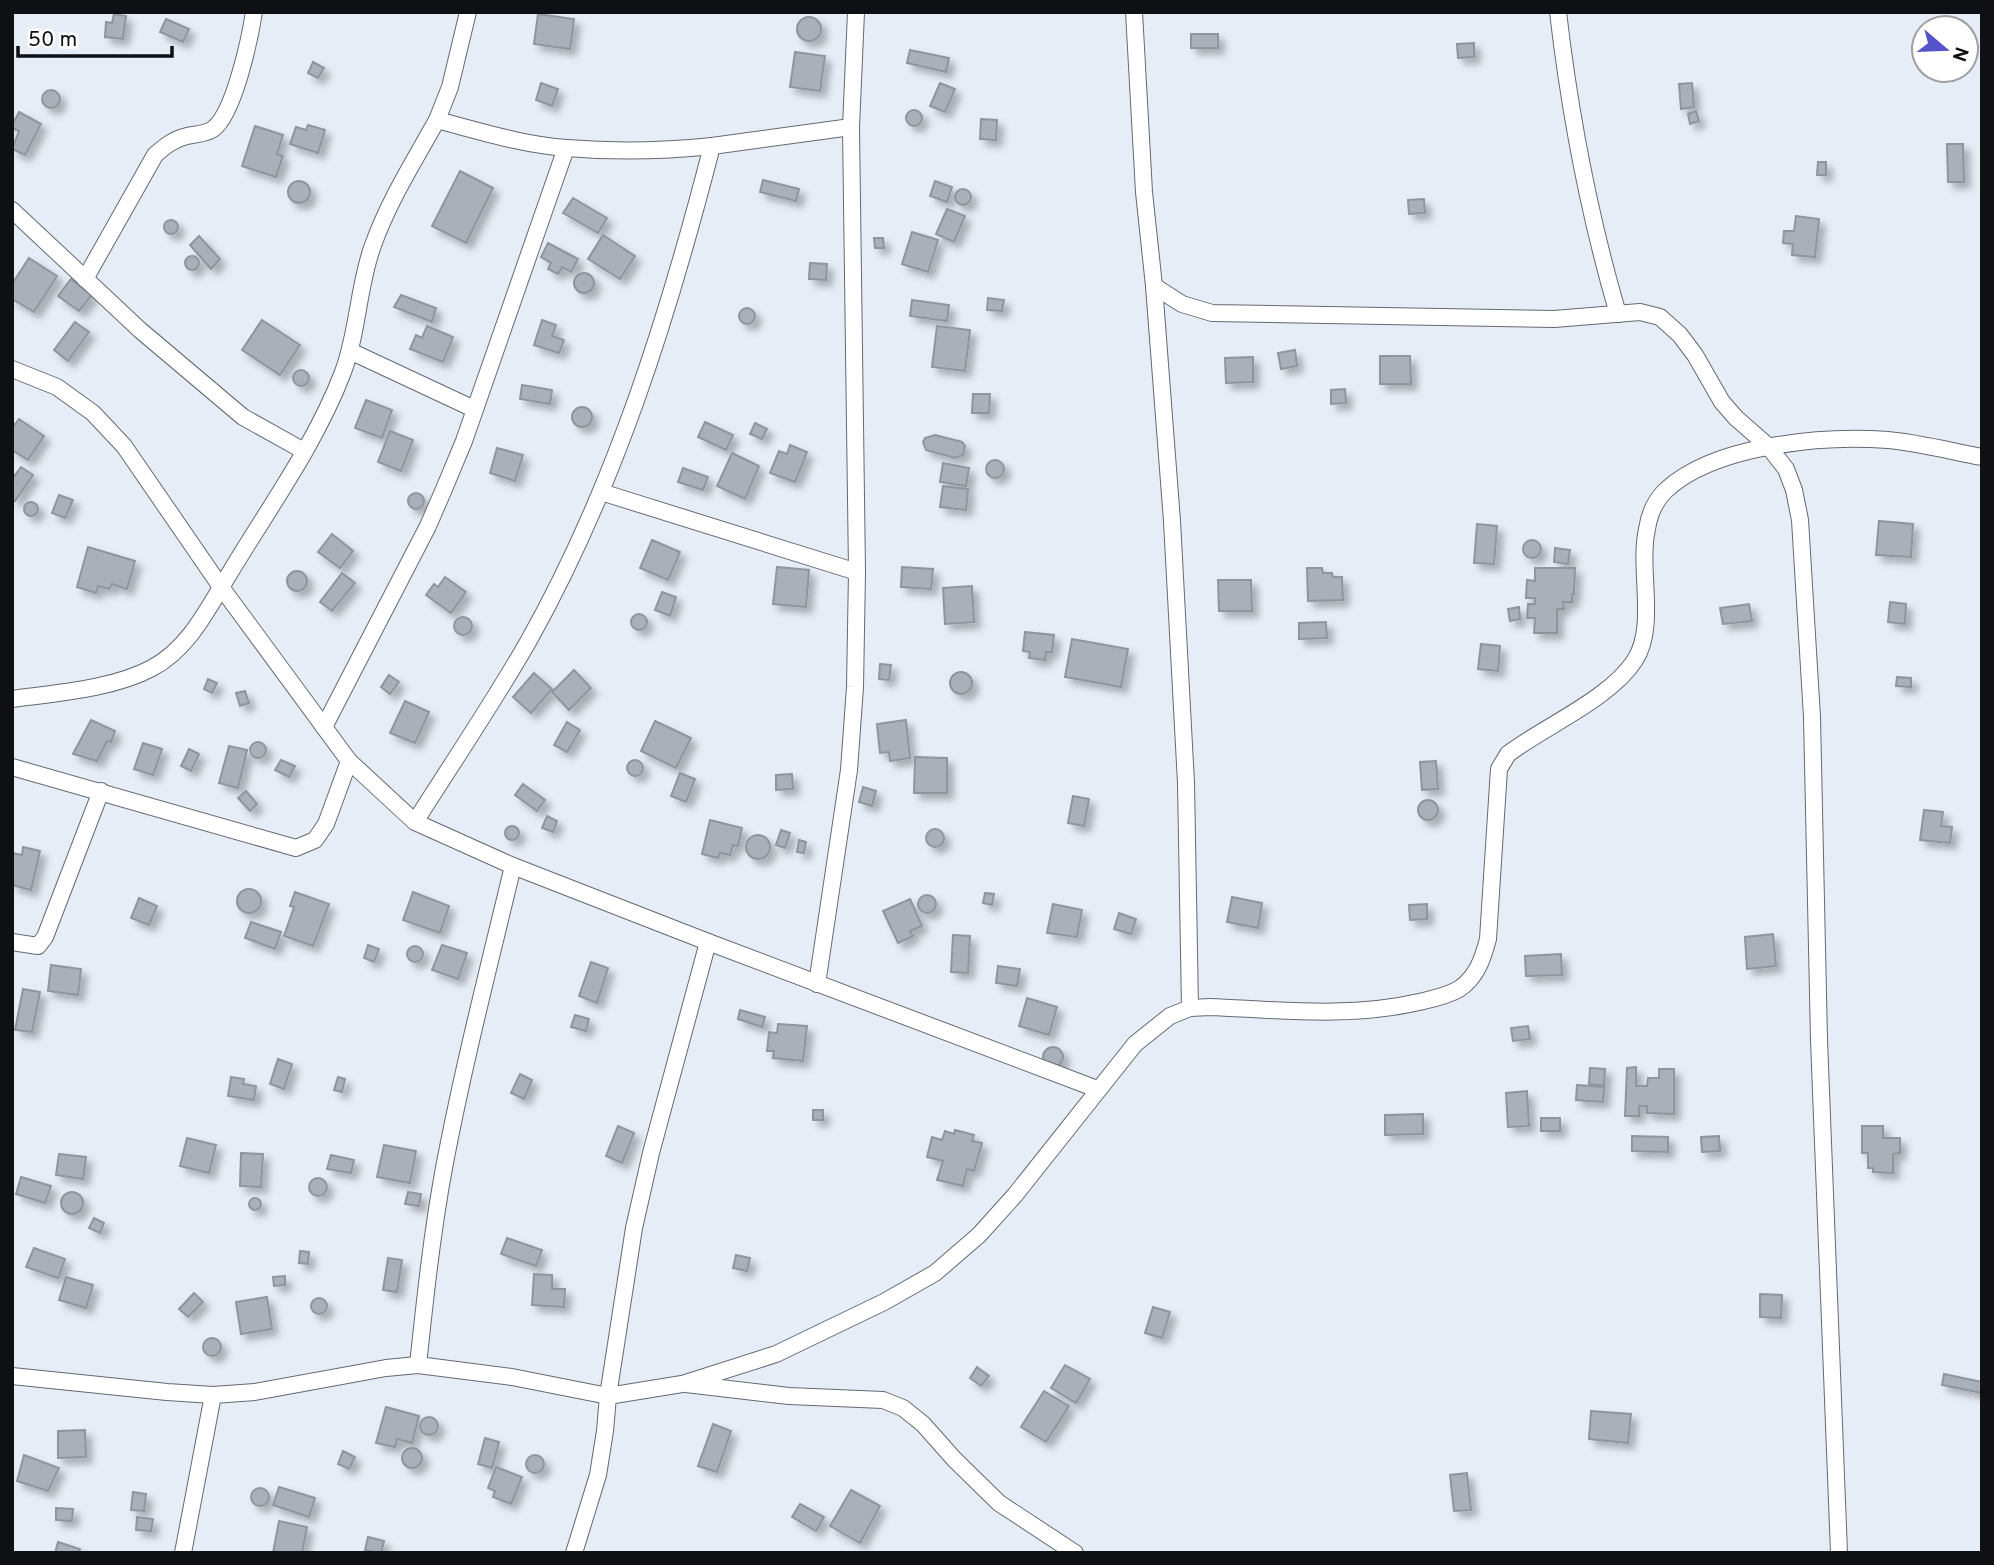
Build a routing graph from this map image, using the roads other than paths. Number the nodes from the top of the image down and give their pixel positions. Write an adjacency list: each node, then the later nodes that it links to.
1 (254, 12): 11 (street)
2 (468, 12): 6 (street)
3 (856, 12): 7 (street)
4 (1134, 12): 12 (street)
5 (1558, 12): 13 (street)
6 (437, 120): 9 (street); 14 (street)
7 (850, 127): 8 (street); 21 (street)
8 (712, 146): 9 (street); 20 (street)
9 (565, 148): 16 (street)
10 (12, 210): 11 (street)
11 (85, 279): 18 (street)
12 (1154, 286): 13 (street); 33 (street)
13 (1618, 314): 17 (street)
14 (350, 351): 16 (street); 18 (street)
15 (12, 369): 22 (street)
16 (474, 409): 24 (street)
17 (1768, 446): 19 (street); 33 (street); 43 (street)
18 (304, 451): 22 (street)
19 (1982, 457)
20 (601, 492): 21 (street); 28 (street)
21 (857, 572): 32 (street)
22 (221, 587): 23 (street); 24 (street)
23 (12, 699)
24 (324, 727): 25 (street)
25 (349, 761): 27 (street); 28 (street)
26 (12, 767): 27 (street)
27 (101, 791): 30 (street)
28 (415, 822): 29 (street)
29 (513, 866): 31 (street); 35 (street)
30 (12, 942)
31 (708, 943): 32 (street); 39 (street)
32 (817, 984): 34 (street)
33 (1191, 1008): 34 (street)
34 (1097, 1088): 37 (street)
35 (418, 1365): 38 (street); 39 (street)
36 (12, 1376): 38 (street)
37 (682, 1384): 39 (street); 42 (street)
38 (213, 1395): 40 (street)
39 (608, 1396): 41 (street)
40 (183, 1553)
41 (574, 1553)
42 (1075, 1553)
43 (1839, 1553)

